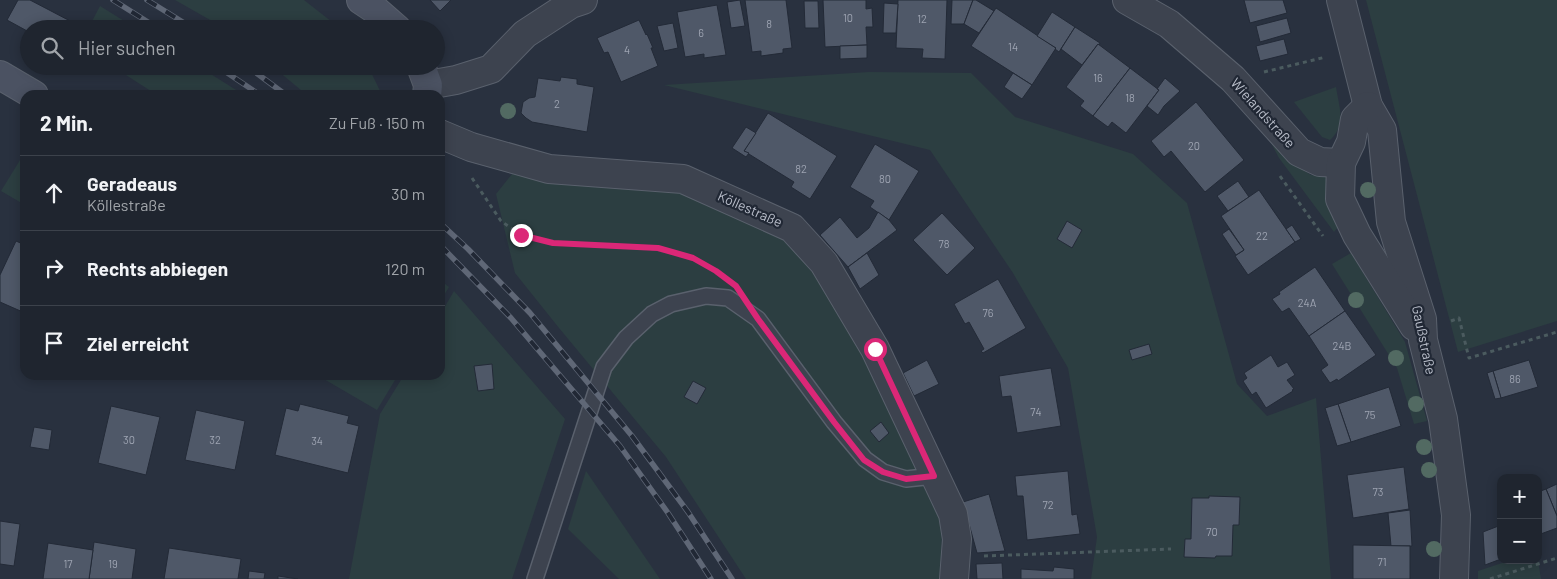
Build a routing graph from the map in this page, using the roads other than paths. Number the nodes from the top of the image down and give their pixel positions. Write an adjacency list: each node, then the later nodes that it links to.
1 (361, 0): 5 (main road)
2 (583, 0): 7 (street)
3 (1127, 0): 11 (street, Wielandstraße)
4 (1341, 0): 9 (street, Gaußstraße)
5 (387, 20)
6 (0, 75): 8 (main road)
7 (426, 82)
8 (26, 90)
9 (1368, 106): 11 (street); 12 (street, Gaußstraße)
10 (445, 136): 13 (street, Köllestraße)
11 (1341, 163): 12 (street)
12 (1423, 340): 16 (street, Gaußstraße)
13 (934, 476): 14 (street, Köllestraße); 15 (lane)
14 (955, 568)
15 (535, 579)
16 (1454, 579)

